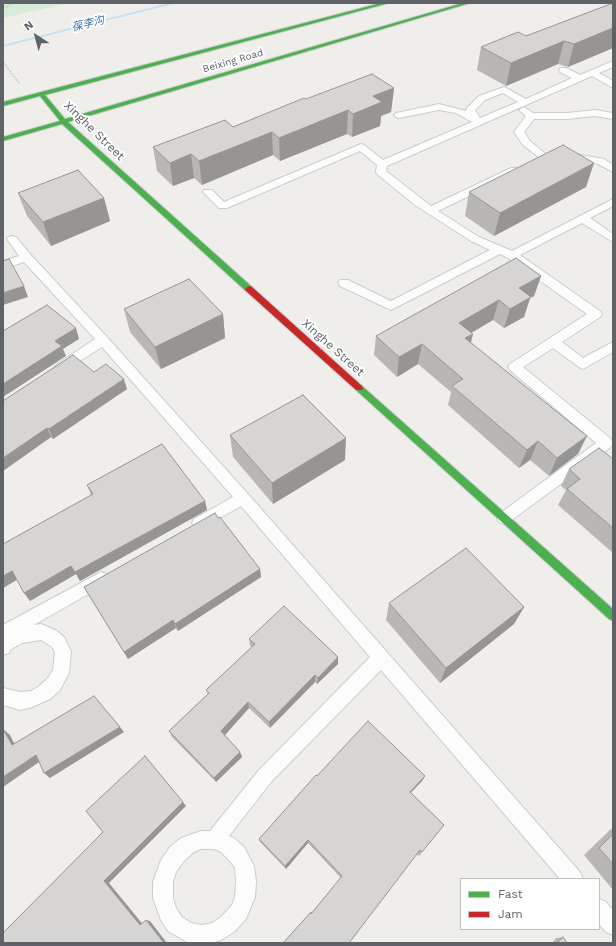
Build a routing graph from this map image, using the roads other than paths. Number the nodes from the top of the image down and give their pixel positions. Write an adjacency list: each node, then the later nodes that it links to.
1 (387, 3): 8 (main road, Beixing Road)
2 (468, 3): 14 (main road, Beixing Road)
3 (613, 64): 5 (lane)
4 (563, 70): 6 (lane)
5 (592, 73): 6 (lane); 7 (lane)
6 (580, 78): 10 (lane)
7 (613, 85)
8 (42, 94): 9 (main road, Beixing Road); 14 (main road, Xinghe Street)
9 (3, 104)
10 (521, 104): 11 (lane); 12 (lane); 19 (lane)
11 (399, 115)
12 (532, 116): 13 (lane); 17 (lane)
13 (613, 116)
14 (64, 122): 15 (main road, Beixing Road); 38 (main road, Xinghe Street)
15 (3, 139)
16 (613, 156): 18 (lane)
17 (544, 158): 18 (lane); 23 (lane)
18 (601, 161): 20 (lane)
19 (382, 164): 21 (lane); 23 (lane)
20 (613, 169)
21 (208, 192)
22 (613, 202): 24 (lane)
23 (431, 210): 27 (lane)
24 (582, 218): 26 (lane); 28 (lane)
25 (12, 239): 29 (lane)
26 (613, 239)
27 (500, 249): 28 (lane); 31 (lane)
28 (512, 255): 33 (lane)
29 (26, 257): 30 (lane); 32 (lane)
30 (3, 265)
31 (344, 283)
32 (103, 340): 35 (lane); 37 (lane)
33 (553, 342): 34 (lane); 36 (lane)
34 (613, 346)
35 (47, 377)
36 (610, 446): 38 (lane)
37 (242, 498): 39 (lane); 43 (lane)
38 (504, 518): 41 (main road, Xinghe Street)
39 (187, 530)
40 (112, 573): 42 (lane)
41 (613, 616)
42 (3, 647): 44 (lane)
43 (381, 658): 45 (lane); 46 (lane)
44 (3, 696)
45 (214, 840): 45 (lane)
46 (572, 878)
47 (600, 910): 48 (lane)
48 (613, 925)

